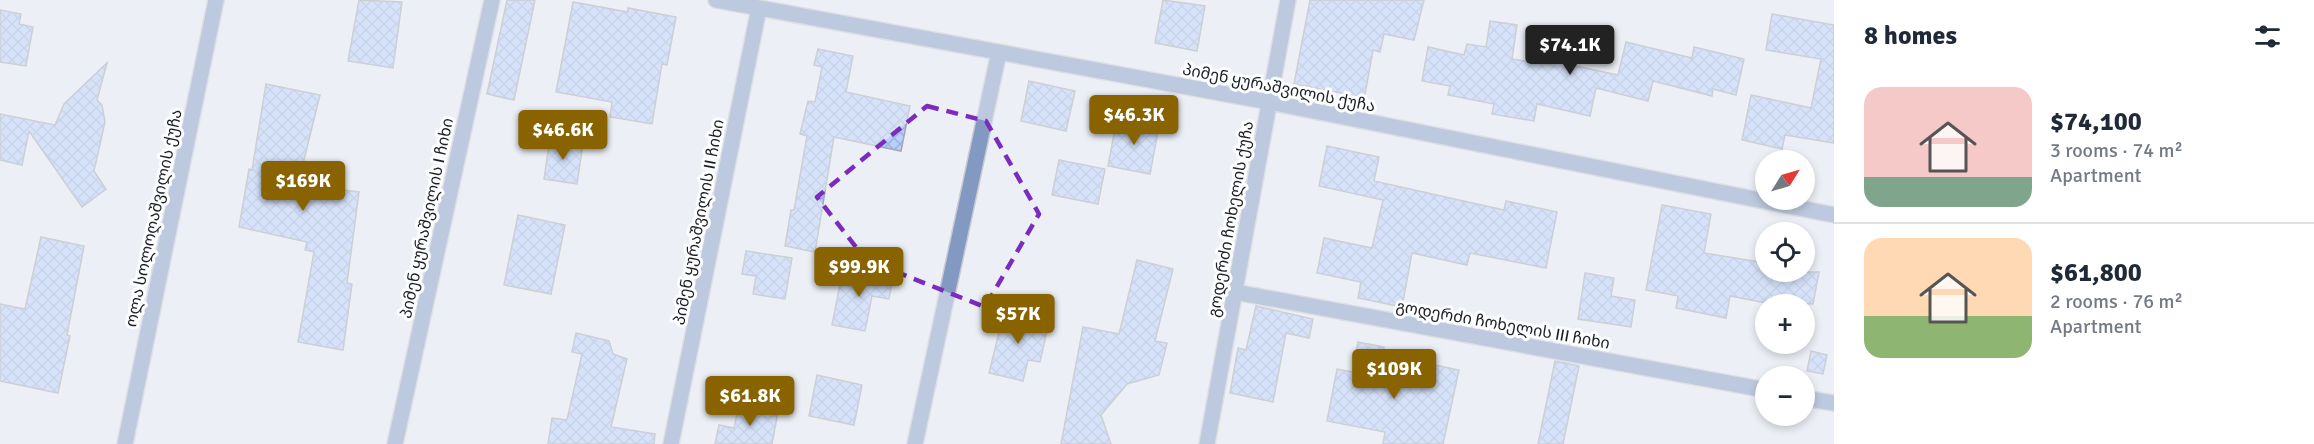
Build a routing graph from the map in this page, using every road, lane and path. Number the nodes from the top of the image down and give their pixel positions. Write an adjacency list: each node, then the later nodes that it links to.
1 (216, 0): 13 (street, ოლა სოლოღაშვილის ქუჩა)
2 (492, 0): 14 (street, პიმენ ყურაშვილის I ჩიხი)
3 (716, 0): 5 (street, პიმენ ყურაშვილის ქუჩა)
4 (1288, 0): 7 (street, გოდერძი ჩოხელის ქუჩა)
5 (759, 8): 6 (street, პიმენ ყურაშვილის ქუჩა); 15 (street, პიმენ ყურაშვილის II ჩიხი)
6 (999, 52): 7 (street, პიმენ ყურაშვილის ქუჩა); 16 (street)
7 (1269, 102): 8 (street, პიმენ ყურაშვილის ქუჩა); 9 (street, გოდერძი ჩოხელის ქუჩა)
8 (1834, 215)
9 (1235, 292): 10 (street, გოდერძი ჩოხელის III ჩიხი); 17 (street, გოდერძი ჩოხელის ქუჩა)
10 (1755, 388)
11 (1815, 400): 12 (street)
12 (1834, 403)
13 (125, 444)
14 (395, 444)
15 (671, 444)
16 (915, 444)
17 (1207, 444)

